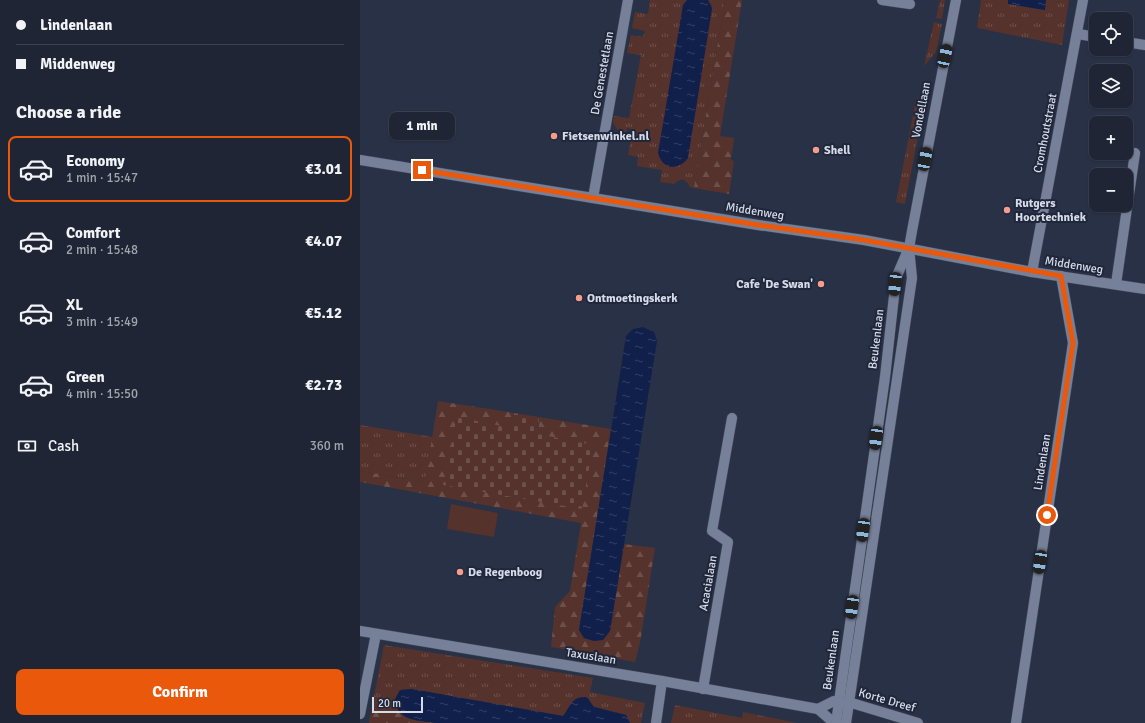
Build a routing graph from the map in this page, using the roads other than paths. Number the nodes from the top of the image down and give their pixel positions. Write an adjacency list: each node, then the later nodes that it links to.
1 (628, 0): 12 (street, De Genestetlaan)
2 (882, 0): 5 (street)
3 (956, 0): 13 (street, Vondellaan)
4 (1083, 0): 6 (street, Cromhoutstraat)
5 (910, 4)
6 (1078, 34): 7 (street); 14 (street, Cromhoutstraat)
7 (1089, 36)
8 (1133, 43): 9 (street)
9 (1145, 45)
10 (1135, 153): 16 (street)
11 (360, 160): 12 (street, Middenweg)
12 (593, 198): 13 (street, Middenweg)
13 (909, 248): 14 (street, Middenweg); 23 (street, Beukenlaan); 23 (street, Beukenlaan)
14 (1032, 272): 15 (street, Middenweg)
15 (1061, 276): 16 (street, Middenweg); 30 (street, Lindenlaan)
16 (1116, 284): 17 (street, Middenweg)
17 (1145, 289)
18 (732, 418): 22 (street, Acacialaan)
19 (360, 631): 20 (street, Taxuslaan)
20 (376, 634): 21 (street, Taxuslaan); 25 (street)
21 (662, 681): 22 (street, Taxuslaan); 26 (street)
22 (703, 689): 24 (street, Taxuslaan)
23 (844, 702): 24 (street); 27 (street, Beukenlaan); 28 (street, Beukenlaan); 29 (street, Korte Dreef)
24 (818, 709): 27 (street)
25 (360, 714)
26 (656, 723)
27 (836, 723)
28 (846, 723)
29 (918, 723)
30 (1016, 723)

